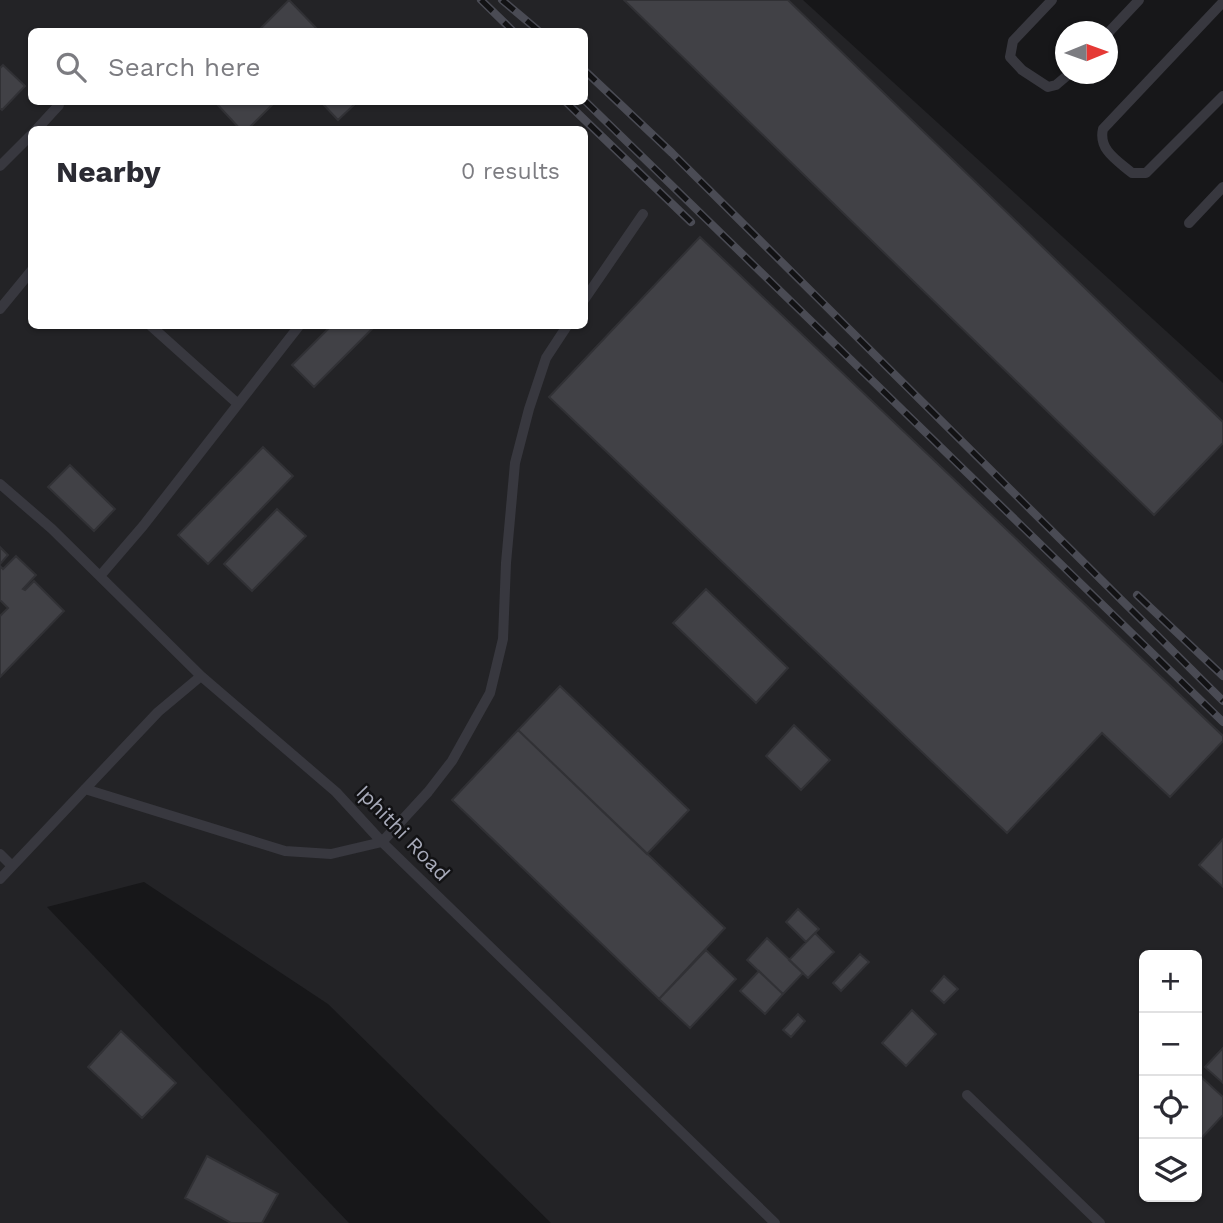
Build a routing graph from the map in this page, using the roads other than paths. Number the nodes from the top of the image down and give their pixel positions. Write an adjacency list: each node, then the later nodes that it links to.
1 (1052, 0): 5 (lane)
2 (1139, 0): 4 (lane)
3 (1223, 2): 6 (lane)
4 (1118, 22)
5 (1057, 84)
6 (1223, 96)
7 (59, 105): 8 (lane)
8 (40, 126)
9 (28, 138): 10 (lane)
10 (0, 166)
11 (1223, 187): 13 (lane)
12 (643, 214): 15 (lane)
13 (1189, 223)
14 (28, 275): 16 (lane)
15 (588, 294)
16 (0, 309)
17 (154, 329): 20 (lane)
18 (297, 329): 20 (lane)
19 (565, 329): 25 (lane)
20 (237, 404): 22 (lane)
21 (0, 484): 22 (lane, Iphithi Road)
22 (100, 576): 23 (lane, Iphithi Road)
23 (201, 676): 24 (lane); 25 (lane, Iphithi Road)
24 (85, 789): 25 (lane); 27 (lane)
25 (382, 842): 30 (lane, Iphithi Road)
26 (0, 854): 27 (lane)
27 (12, 866): 28 (lane)
28 (0, 879)
29 (967, 1095): 31 (lane)
30 (775, 1223)
31 (1100, 1223)

